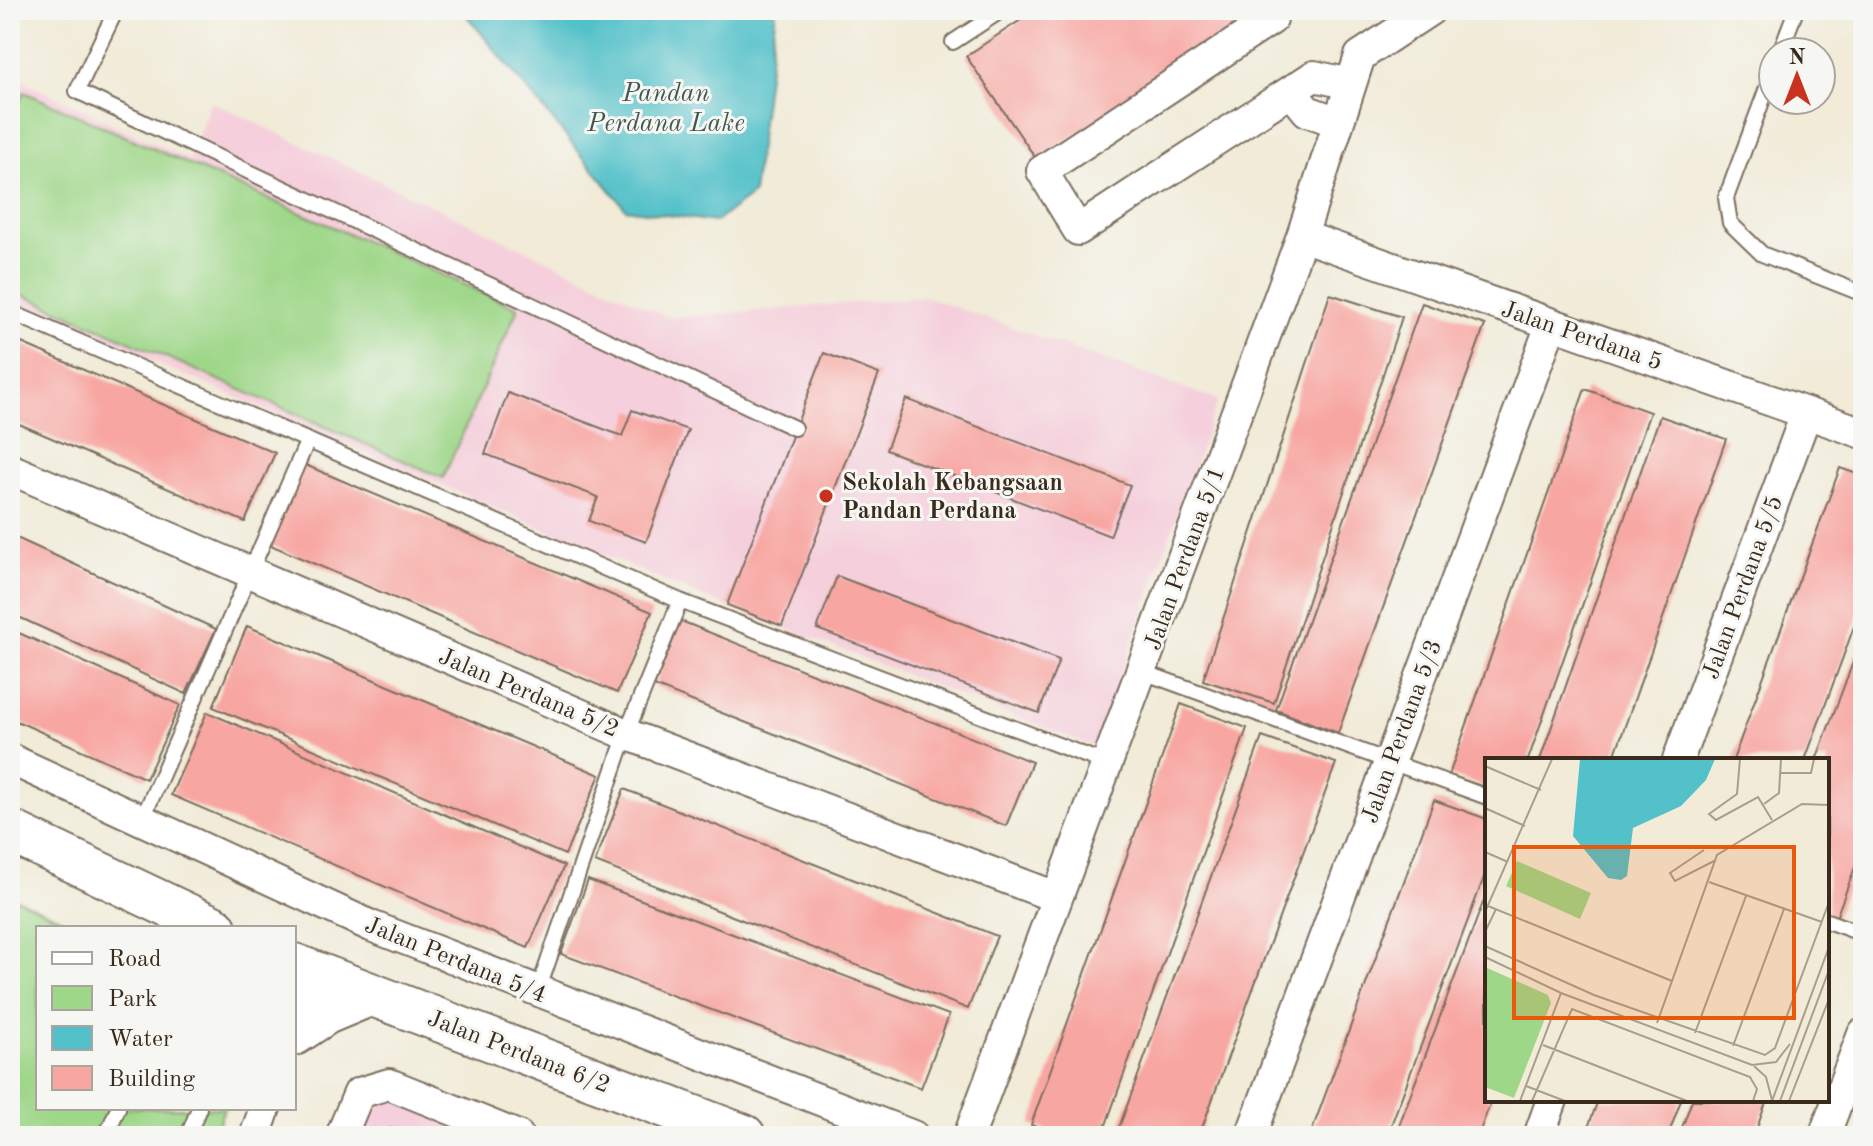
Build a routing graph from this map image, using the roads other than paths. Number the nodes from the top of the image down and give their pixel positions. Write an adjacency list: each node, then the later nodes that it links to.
1 (116, 10): 17 (lane)
2 (1002, 10): 7 (lane)
3 (1430, 10): 8 (street, Jalan Perdana 5/1)
4 (1796, 10): 6 (lane)
5 (1269, 14): 9 (street)
6 (1786, 36)
7 (953, 42)
8 (1351, 84): 9 (street); 11 (street, Jalan Perdana 5/1)
9 (1291, 91): 11 (street)
10 (1757, 115): 13 (lane)
11 (1338, 122): 12 (street, Jalan Perdana 5/1)
12 (1302, 236): 15 (street, Jalan Perdana 5); 23 (street, Jalan Perdana 5/1)
13 (1863, 294)
14 (10, 312): 19 (lane)
15 (1551, 325): 16 (street, Jalan Perdana 5); 27 (street, Jalan Perdana 5/3)
16 (1806, 414): 18 (street, Jalan Perdana 5); 25 (street, Jalan Perdana 5/5)
17 (794, 428)
18 (1863, 433)
19 (307, 442): 21 (lane); 22 (lane)
20 (10, 469): 21 (street, Jalan Perdana 5/2)
21 (250, 570): 24 (street, Jalan Perdana 5/2); 30 (lane)
22 (680, 601): 24 (lane); 28 (lane)
23 (1143, 672): 27 (lane); 28 (street, Jalan Perdana 5/1)
24 (626, 734): 32 (street, Jalan Perdana 5/2); 37 (lane)
25 (1679, 758)
26 (10, 759): 30 (street, Jalan Perdana 5/4)
27 (1389, 762): 29 (lane); 54 (street, Jalan Perdana 5/3)
28 (1108, 764): 32 (street, Jalan Perdana 5/1)
29 (1485, 796)
30 (142, 820): 37 (street, Jalan Perdana 5/4)
31 (10, 831): 34 (street)
32 (1056, 897): 53 (street, Jalan Perdana 5/1)
33 (1829, 922): 35 (lane)
34 (211, 926)
35 (1863, 934)
36 (303, 969): 38 (street, Jalan Perdana 6/2); 39 (street)
37 (538, 992): 52 (street, Jalan Perdana 5/4)
38 (369, 995): 40 (street); 51 (street, Jalan Perdana 6/2)
39 (296, 1011)
40 (296, 1033)
41 (1863, 1034): 56 (street)
42 (1551, 1102): 55 (street)
43 (117, 1110): 46 (lane)
44 (198, 1110): 47 (lane)
45 (264, 1110): 48 (street)
46 (106, 1136)
47 (188, 1136)
48 (255, 1136)
49 (341, 1136): 50 (street)
50 (518, 1136)
51 (744, 1136)
52 (913, 1136)
53 (969, 1136)
54 (1251, 1136)
55 (1539, 1136)
56 (1824, 1136)

